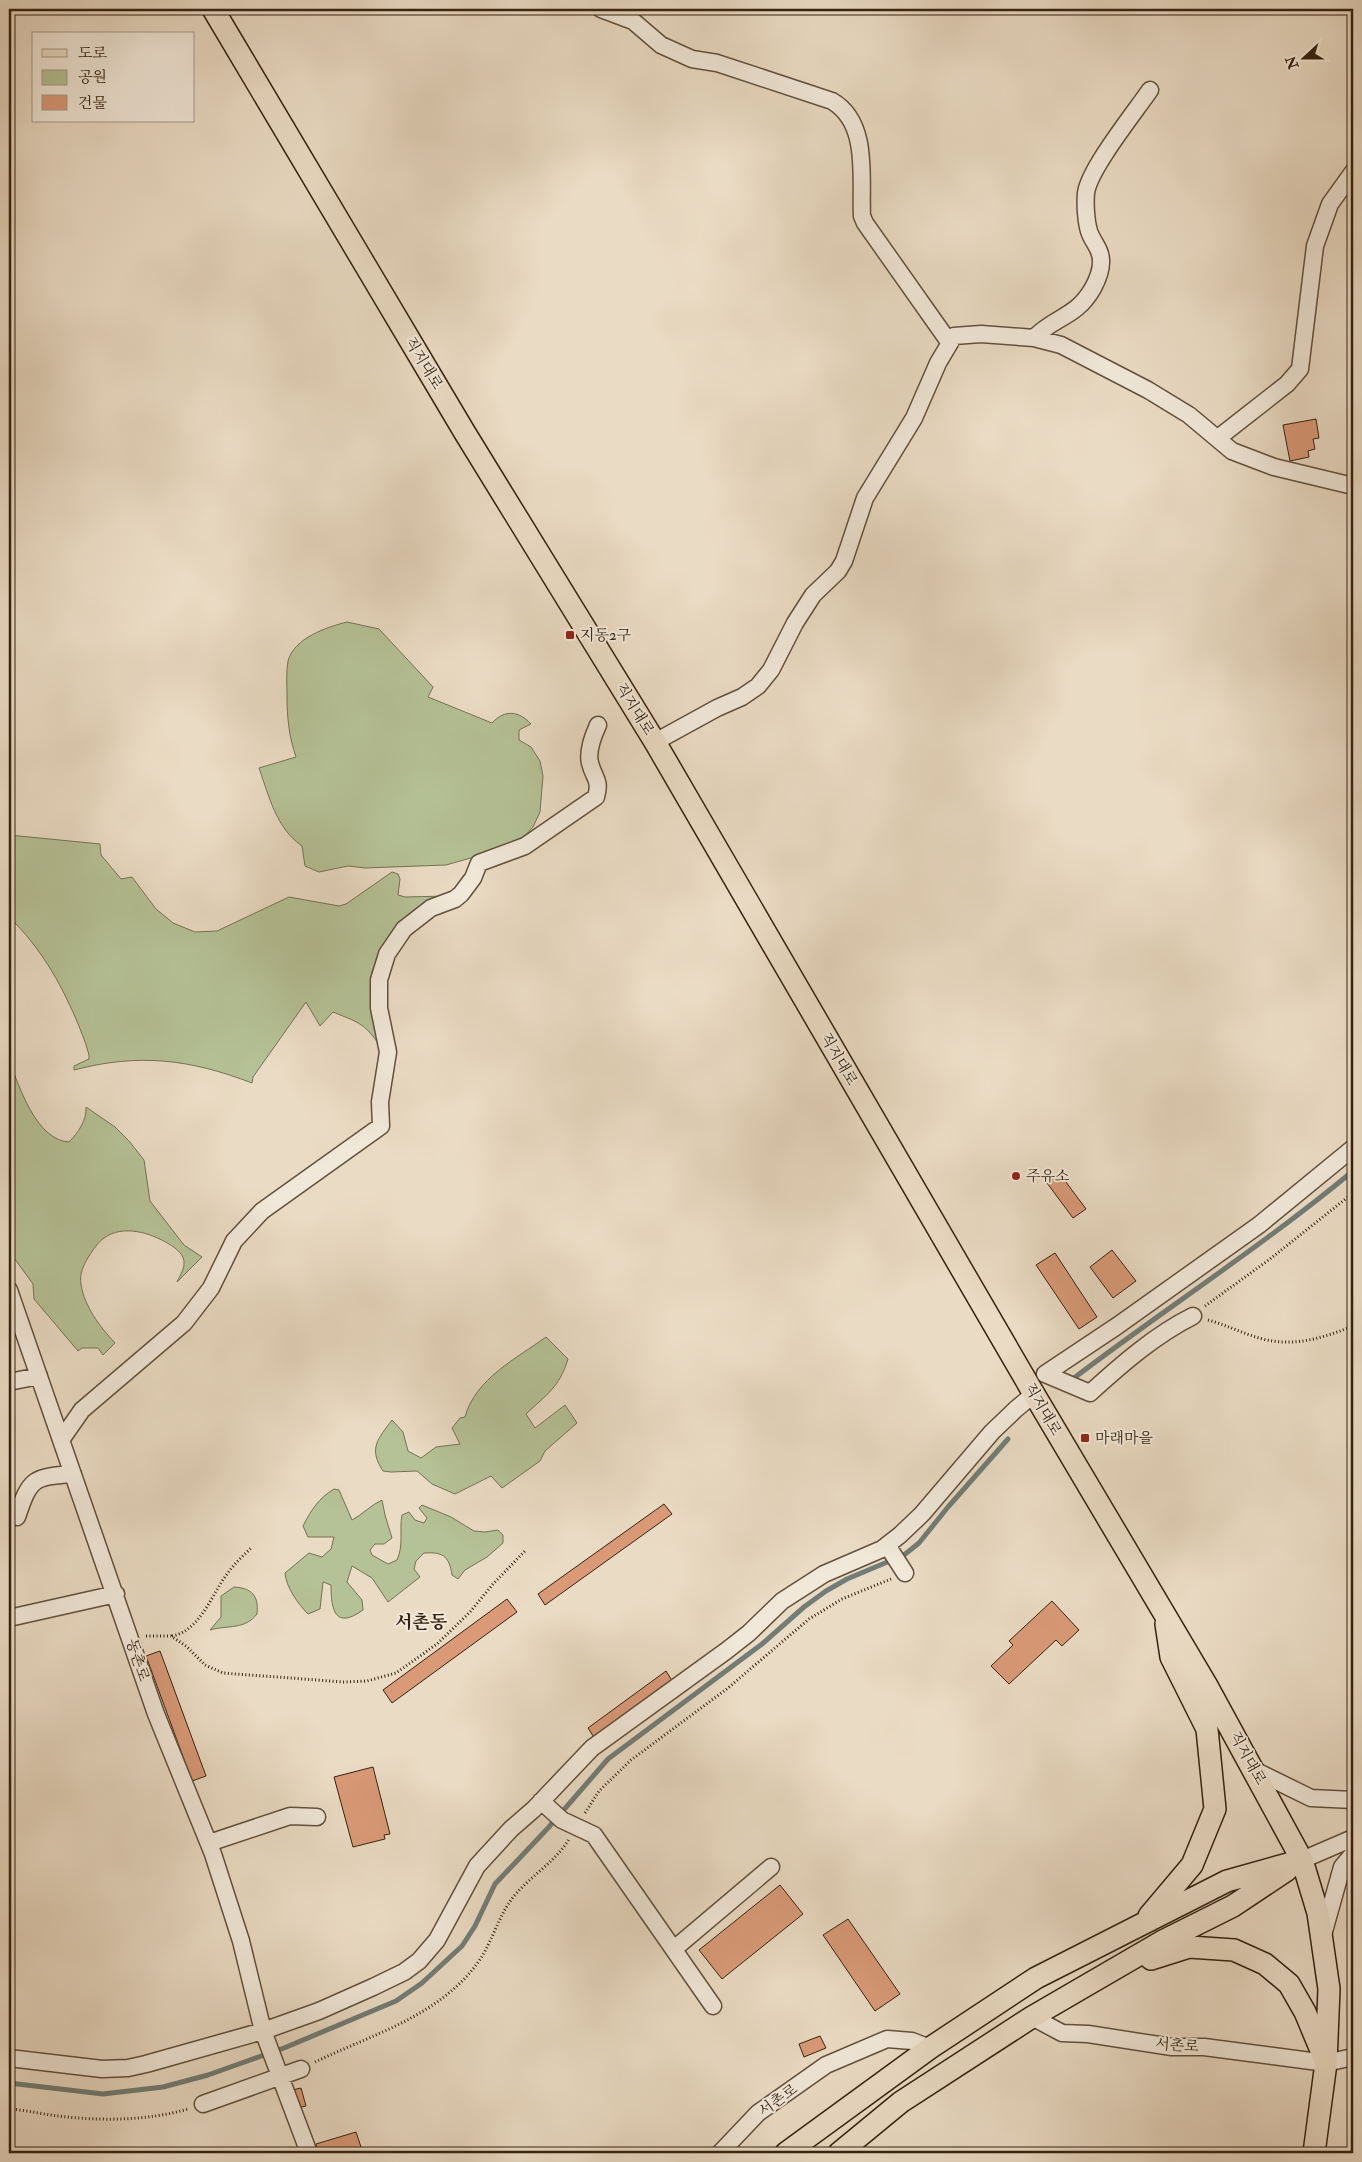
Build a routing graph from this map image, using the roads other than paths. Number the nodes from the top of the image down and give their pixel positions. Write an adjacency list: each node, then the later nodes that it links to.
1 (213, 9): 10 (main road, 직지대로)
2 (601, 9): 6 (street)
3 (1150, 90): 5 (street)
4 (1353, 172): 7 (street)
5 (1034, 338): 6 (street); 7 (street)
6 (949, 342): 10 (street)
7 (1218, 438): 8 (street)
8 (1353, 486)
9 (598, 725): 17 (street)
10 (656, 742): 16 (main road, 직지대로)
11 (1353, 1148): 13 (street)
12 (9, 1290): 14 (street, 동촌로)
13 (1193, 1316)
14 (39, 1376): 15 (street); 17 (street, 동촌로)
15 (9, 1382)
16 (1034, 1394): 20 (street); 23 (main road, 직지대로)
17 (61, 1440): 18 (street, 동촌로)
18 (73, 1474): 19 (street); 22 (street, 동촌로)
19 (17, 1517)
20 (887, 1545): 21 (street); 27 (street)
21 (905, 1573)
22 (116, 1594): 24 (street); 30 (street, 동촌로)
23 (1164, 1612): 25 (main road, 직지대로); 34 (main road)
24 (9, 1618)
25 (1254, 1770): 26 (street); 32 (main road, 직지대로)
26 (1353, 1800)
27 (541, 1801): 36 (street); 40 (street)
28 (317, 1816): 30 (street)
29 (1353, 1838): 32 (street)
30 (209, 1843): 40 (street, 동촌로)
31 (1353, 1854): 35 (street)
32 (1302, 1860): 34 (main road); 35 (main road, 직지대로); 37 (main road)
33 (771, 1867): 36 (street)
34 (1142, 1924): 41 (main road)
35 (1323, 1937): 44 (main road, 직지대로)
36 (674, 1950): 38 (street)
37 (1108, 1973): 39 (main road); 44 (main road)
38 (712, 2006)
39 (1032, 2017): 44 (street, 서촌로); 51 (main road)
40 (263, 2031): 43 (street); 46 (street, 동촌로)
41 (930, 2048): 49 (street, 서촌로); 50 (main road)
42 (1353, 2057): 44 (street)
43 (9, 2058)
44 (1326, 2063): 52 (main road, 직지대로)
45 (301, 2069): 46 (street)
46 (280, 2077): 47 (street); 48 (street)
47 (202, 2104)
48 (309, 2153)
49 (720, 2153)
50 (786, 2153)
51 (839, 2153)
52 (1314, 2153)

